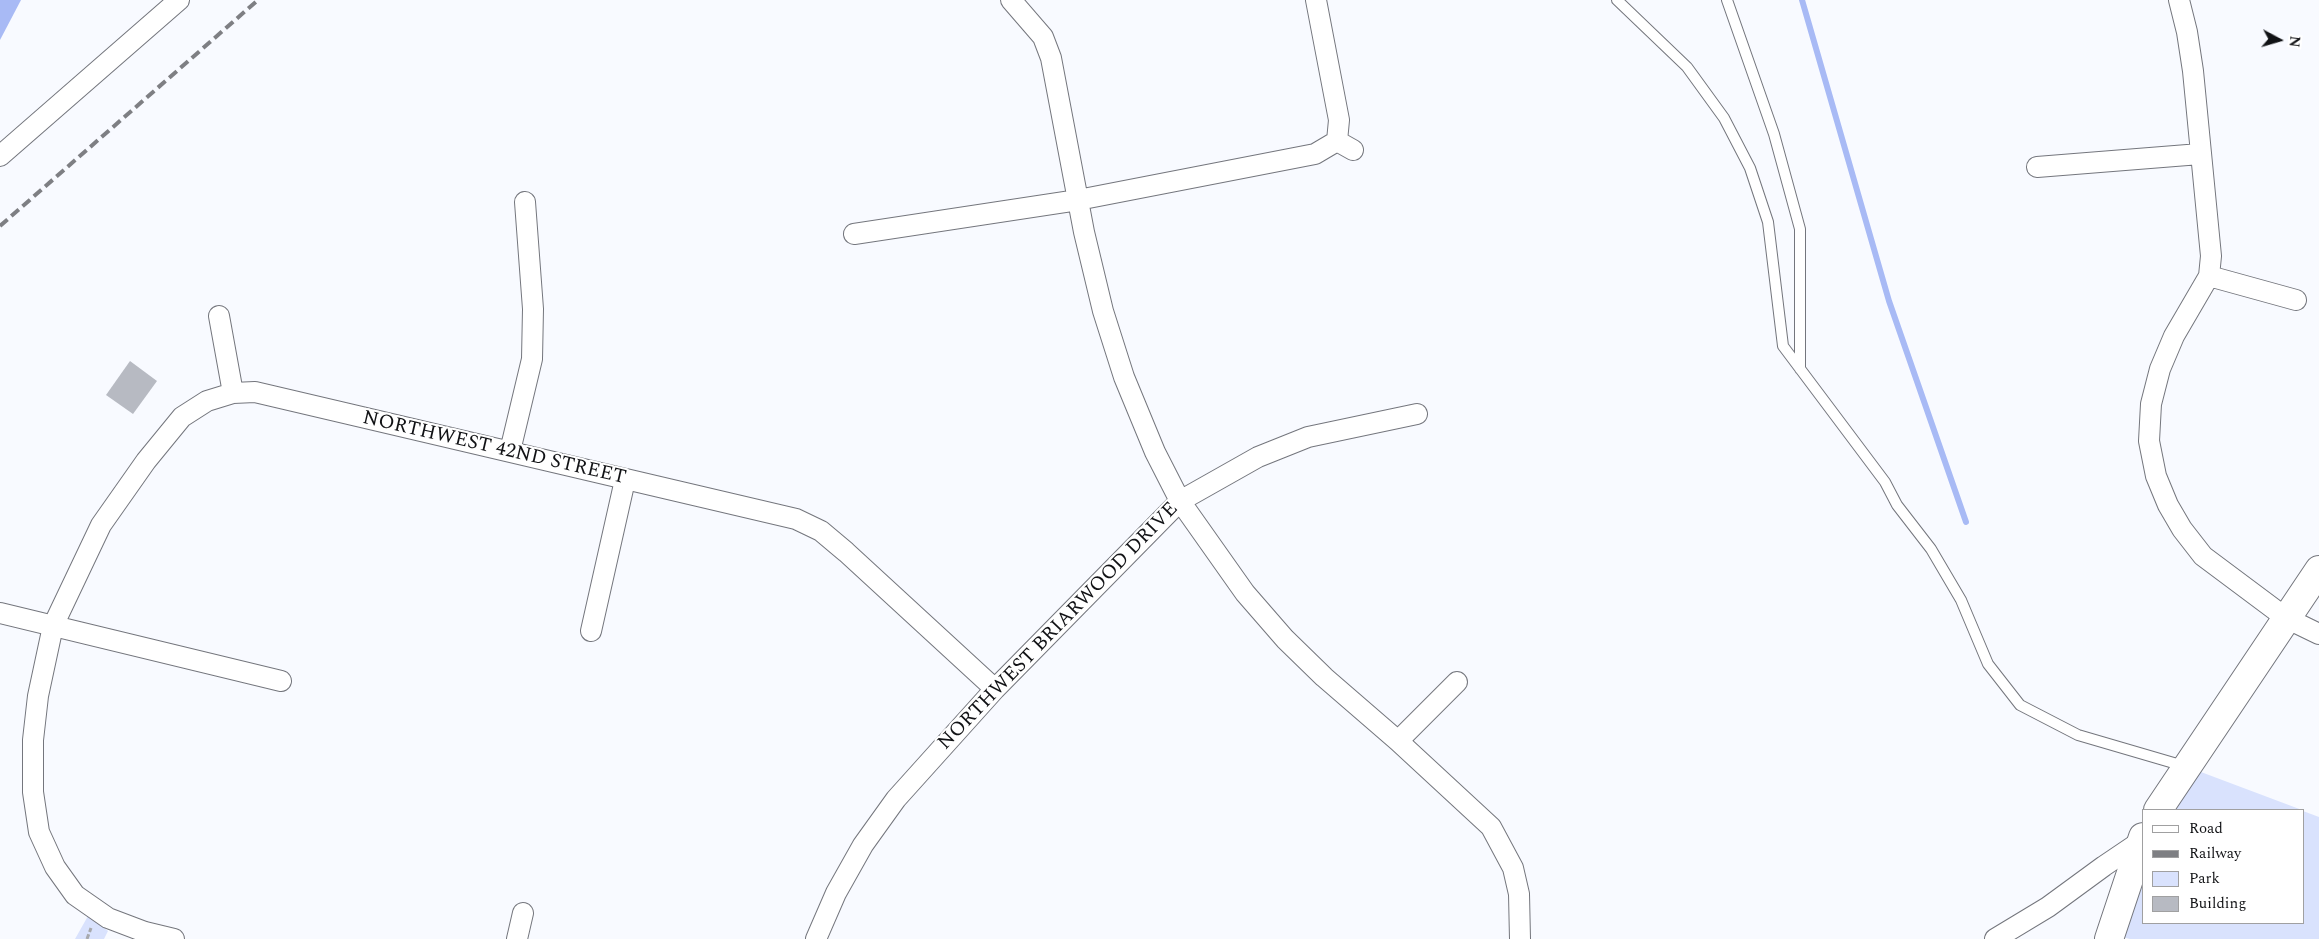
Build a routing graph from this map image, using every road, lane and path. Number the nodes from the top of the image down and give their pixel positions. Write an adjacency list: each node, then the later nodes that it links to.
1 (179, 0): 8 (street)
2 (1011, 0): 10 (street)
3 (1316, 0): 10 (street)
4 (1617, 0): 16 (lane)
5 (1727, 0): 16 (lane)
6 (2179, 0): 7 (street)
7 (2200, 154): 9 (street); 13 (street)
8 (0, 156)
9 (2037, 167)
10 (1078, 200): 12 (street); 21 (street)
11 (525, 202): 19 (street)
12 (854, 234)
13 (2209, 276): 14 (street); 24 (street)
14 (2296, 300)
15 (219, 316): 17 (street)
16 (1800, 368): 32 (lane)
17 (233, 393): 19 (street, NORTHWEST 42ND STREET); 25 (street, NORTHWEST 42ND STREET)
18 (1416, 414): 21 (street, NORTHWEST BRIARWOOD DRIVE)
19 (510, 451): 20 (street, NORTHWEST 42ND STREET)
20 (625, 480): 26 (street); 30 (street, NORTHWEST 42ND STREET)
21 (1180, 501): 30 (street, NORTHWEST BRIARWOOD DRIVE); 31 (street)
22 (2319, 570): 24 (street)
23 (0, 613): 25 (street)
24 (2286, 618): 27 (street); 32 (street)
25 (53, 626): 28 (street); 36 (street, NORTHWEST 42ND STREET)
26 (592, 631)
27 (2319, 634)
28 (281, 681)
29 (1458, 682): 31 (street)
30 (994, 688): 38 (street, NORTHWEST BRIARWOOD DRIVE)
31 (1398, 741): 39 (street)
32 (2185, 766): 33 (street)
33 (2159, 809)
34 (2142, 839): 40 (street); 41 (street)
35 (523, 913): 37 (street)
36 (174, 939)
37 (517, 939)
38 (816, 939)
39 (1520, 939)
40 (1995, 939)
41 (2109, 939)

